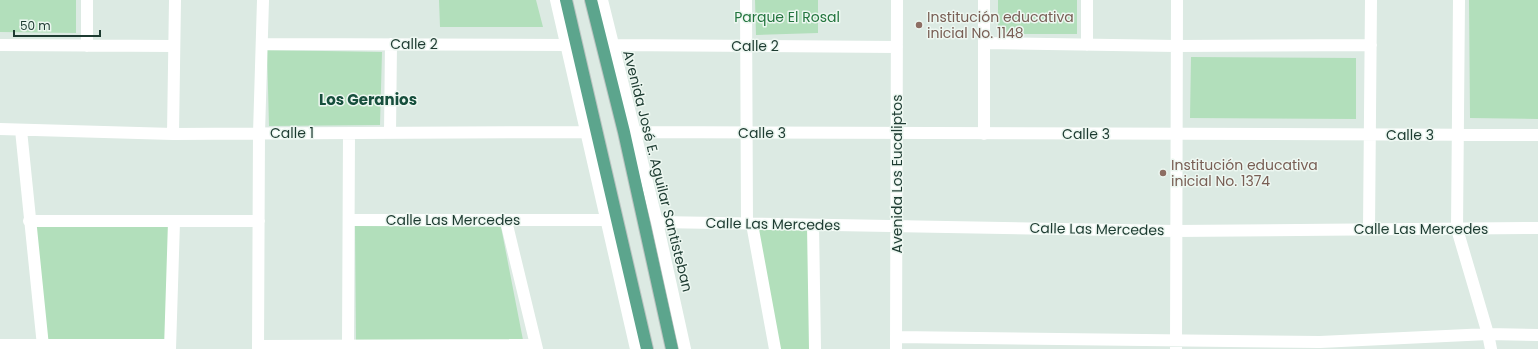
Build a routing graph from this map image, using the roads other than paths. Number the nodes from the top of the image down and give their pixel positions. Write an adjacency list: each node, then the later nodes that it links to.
1 (87, 0): 23 (street)
2 (175, 0): 24 (street)
3 (263, 0): 16 (street)
4 (556, 0): 19 (street)
5 (566, 0): 69 (main road)
6 (590, 0): 70 (main road, Avenida José E. Aguilar Santisteban)
7 (602, 0): 20 (street, Avenida José E. Aguilar Santisteban)
8 (746, 0): 25 (street)
9 (897, 0): 27 (street, Avenida Los Eucaliptos)
10 (984, 0): 15 (street)
11 (1087, 0): 21 (street)
12 (1177, 0): 26 (street)
13 (1371, 0): 22 (street)
14 (1459, 0): 41 (street)
15 (984, 43): 21 (street); 38 (street)
16 (262, 44): 17 (street, Calle 2); 32 (street)
17 (390, 44): 19 (street, Calle 2); 34 (street)
18 (0, 45): 23 (street)
19 (566, 45): 30 (street)
20 (612, 45): 25 (street, Calle 2); 31 (street, Avenida José E. Aguilar Santisteban)
21 (1087, 45): 26 (street)
22 (1371, 45): 26 (street); 40 (street)
23 (87, 46): 24 (street)
24 (174, 46): 36 (street)
25 (746, 46): 27 (street, Calle 2); 35 (street)
26 (1176, 46): 39 (street)
27 (897, 47): 37 (street, Avenida Los Eucaliptos)
28 (0, 129): 29 (street, Calle 1)
29 (21, 130): 36 (street, Calle 1); 45 (street)
30 (585, 132): 34 (street, Calle 1); 44 (street)
31 (634, 132): 35 (street, Calle 3); 49 (street, Avenida José E. Aguilar Santisteban)
32 (259, 133): 33 (street, Calle 1); 36 (street, Calle 1); 46 (street)
33 (349, 133): 34 (street, Calle 1); 43 (street)
34 (390, 133)
35 (746, 133): 37 (street, Calle 3); 50 (street)
36 (173, 134)
37 (897, 134): 38 (street, Calle 3); 52 (street, Avenida Los Eucaliptos)
38 (984, 134): 39 (street, Calle 3)
39 (1176, 134): 40 (street, Calle 3); 56 (street)
40 (1370, 135): 41 (street, Calle 3); 54 (street)
41 (1458, 135): 42 (street, Calle 3); 55 (street)
42 (1538, 135)
43 (349, 220): 47 (street, Calle Las Mercedes); 64 (street)
44 (605, 220): 47 (street, Calle Las Mercedes); 68 (street)
45 (29, 221): 48 (street); 63 (street)
46 (259, 221): 48 (street); 67 (street)
47 (506, 221): 66 (street)
48 (174, 222): 65 (street)
49 (657, 222): 50 (street, Calle Las Mercedes); 71 (street, Avenida José E. Aguilar Santisteban)
50 (750, 224): 51 (street, Calle Las Mercedes); 72 (street)
51 (813, 224): 52 (street, Calle Las Mercedes); 73 (street)
52 (896, 226): 56 (street, Calle Las Mercedes); 59 (street, Avenida Los Eucaliptos)
53 (1538, 228): 55 (street, Calle Las Mercedes)
54 (1369, 229): 55 (street, Calle Las Mercedes); 56 (street, Calle Las Mercedes)
55 (1458, 229): 57 (street)
56 (1175, 231): 62 (street)
57 (1488, 334): 58 (street); 60 (street); 74 (street)
58 (1538, 335)
59 (896, 343): 62 (street)
60 (1372, 344): 62 (street)
61 (0, 345): 63 (street)
62 (1175, 345)
63 (43, 346): 65 (street)
64 (348, 346): 66 (street); 67 (street)
65 (170, 347)
66 (536, 347)
67 (258, 348)
68 (636, 349)
69 (647, 349)
70 (672, 349)
71 (685, 349)
72 (775, 349)
73 (814, 349)
74 (1491, 349)

